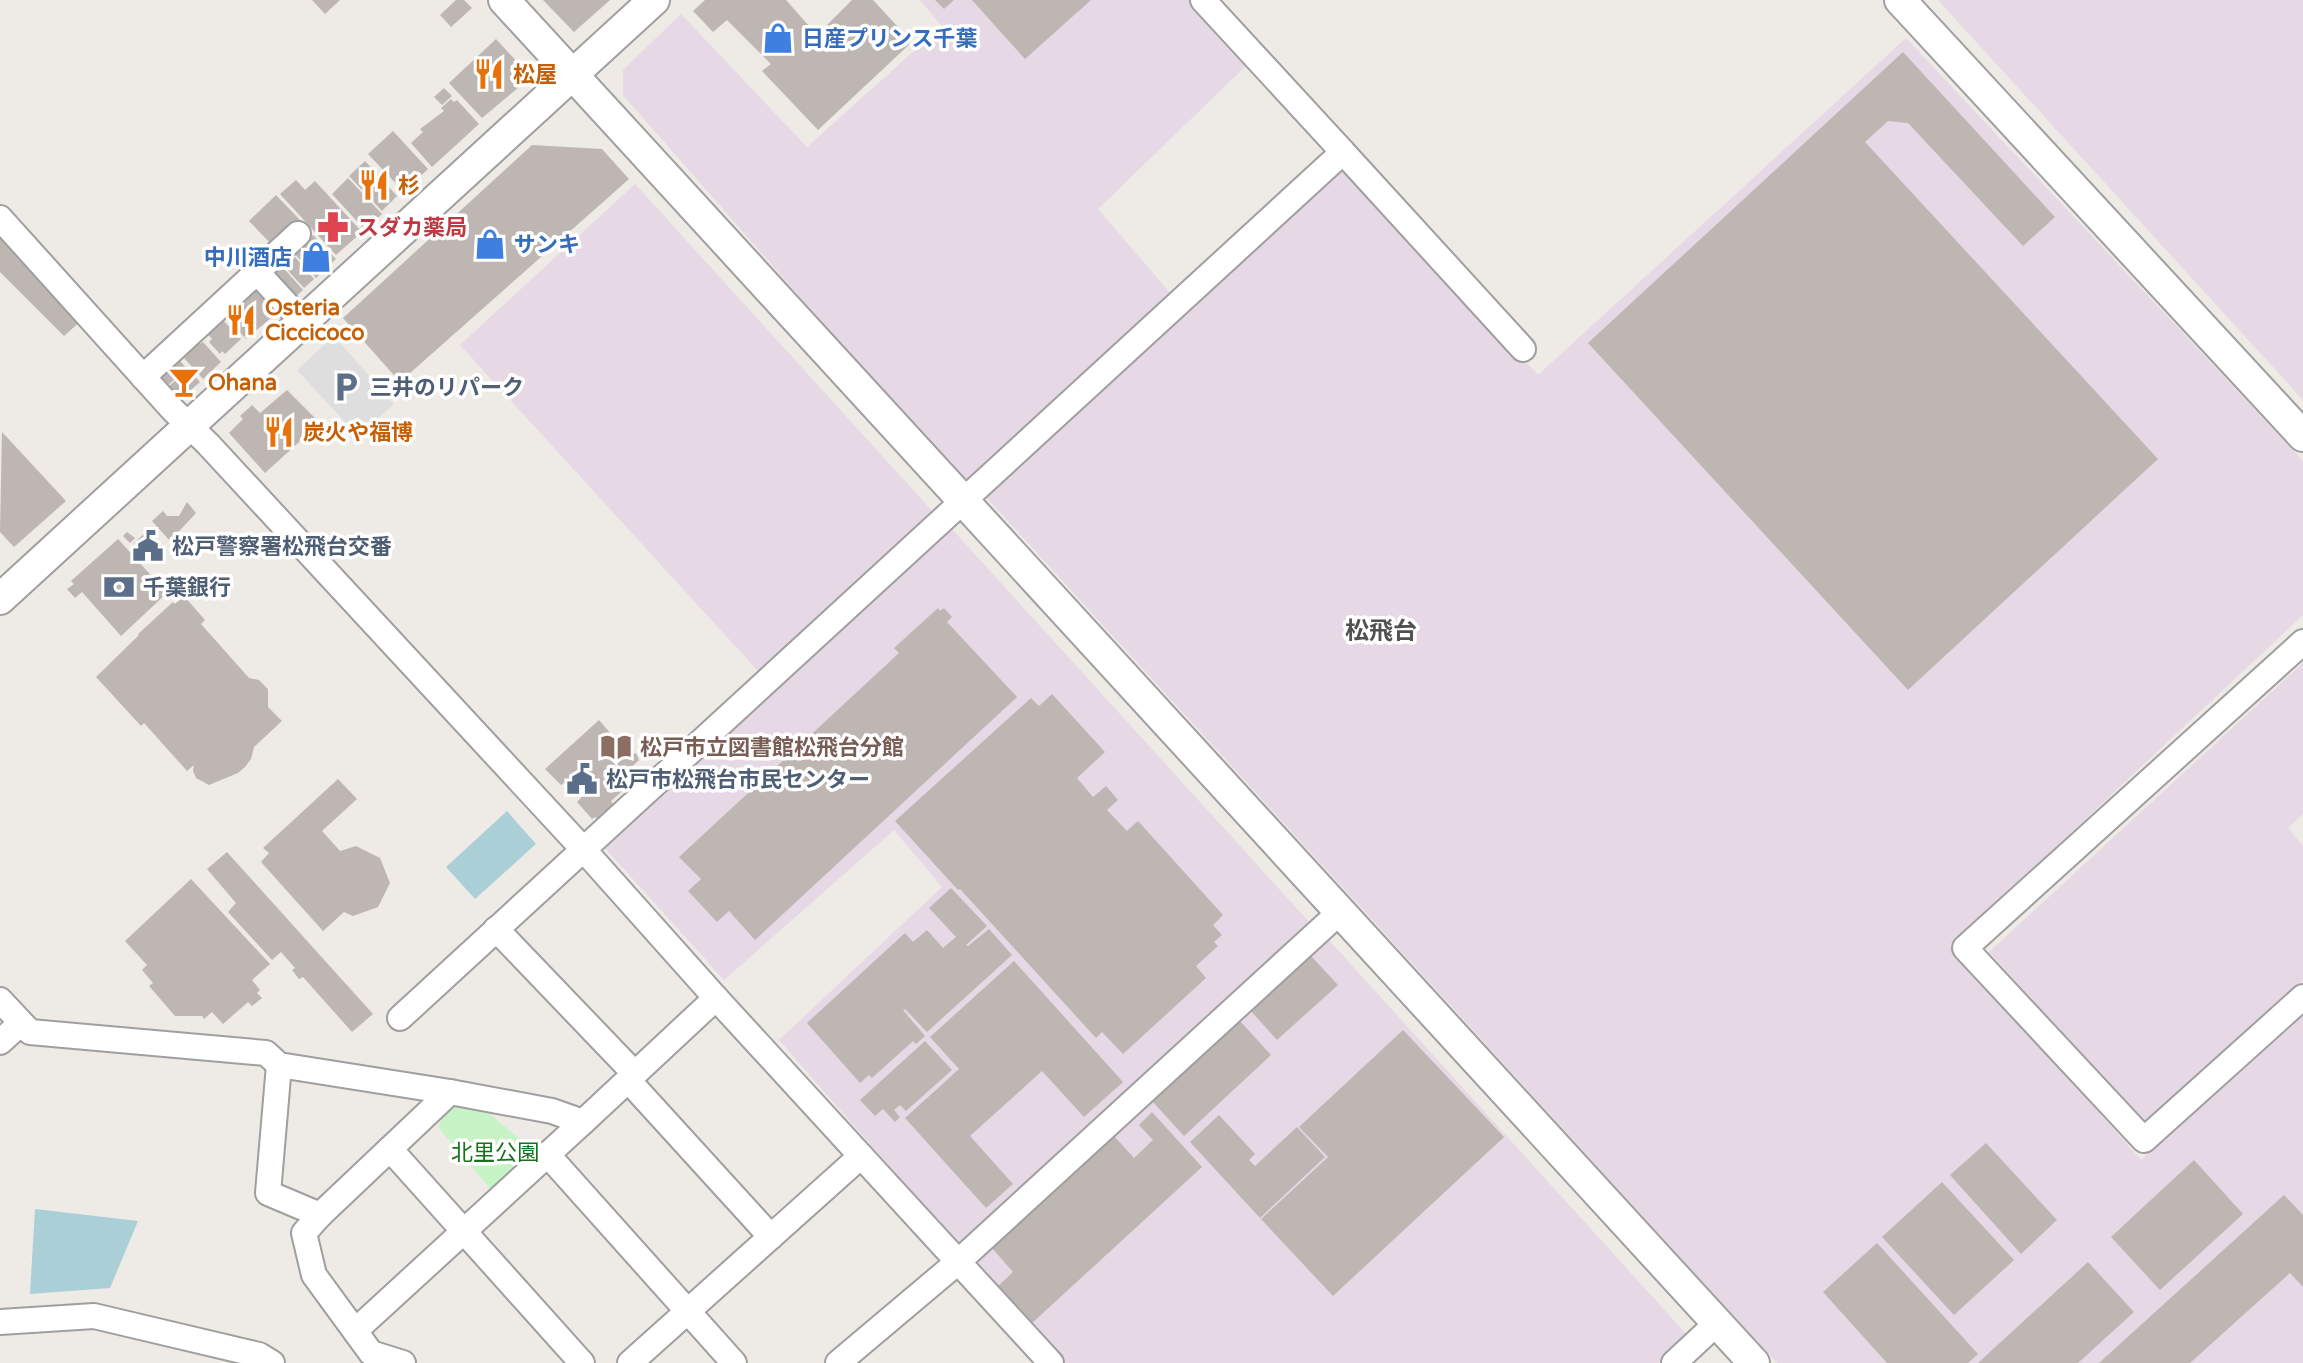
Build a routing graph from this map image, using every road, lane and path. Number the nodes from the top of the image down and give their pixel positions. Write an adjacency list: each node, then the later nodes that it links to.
1 (504, 0): 5 (street)
2 (654, 0): 5 (street)
3 (1203, 0): 6 (street)
4 (1900, 0): 14 (street)
5 (573, 75): 10 (street); 15 (street)
6 (1343, 152): 11 (street); 15 (street)
7 (0, 218): 12 (street)
8 (298, 234): 9 (street)
9 (257, 272): 10 (street); 12 (street)
10 (302, 321): 13 (street)
11 (1523, 349)
12 (143, 377): 13 (street)
13 (189, 426): 16 (street); 18 (street)
14 (2303, 436)
15 (963, 500): 18 (street); 19 (street)
16 (0, 599)
17 (2303, 642): 21 (street)
18 (583, 849): 20 (street); 22 (street)
19 (1341, 911): 37 (street); 40 (street)
20 (496, 929): 24 (street); 28 (street)
21 (2303, 997)
22 (716, 998): 28 (street); 33 (street)
23 (0, 1000): 25 (street)
24 (400, 1018)
25 (20, 1024): 26 (street); 27 (street)
26 (0, 1042)
27 (279, 1065): 29 (street); 34 (street)
28 (631, 1077): 30 (street); 36 (street)
29 (450, 1092): 30 (street); 31 (street)
30 (583, 1122): 32 (street)
31 (390, 1149): 34 (street); 35 (street)
32 (547, 1154): 35 (street); 38 (street)
33 (861, 1156): 36 (street); 37 (street)
34 (320, 1215): 41 (street)
35 (464, 1231): 41 (street); 44 (street)
36 (771, 1237): 38 (street)
37 (959, 1261): 47 (street); 48 (street)
38 (689, 1312): 45 (street); 46 (street)
39 (0, 1322): 42 (street)
40 (1717, 1323): 49 (street); 50 (street)
41 (355, 1331): 43 (street)
42 (272, 1363)
43 (403, 1363)
44 (582, 1363)
45 (630, 1363)
46 (734, 1363)
47 (838, 1363)
48 (1051, 1363)
49 (1674, 1363)
50 (1754, 1363)

